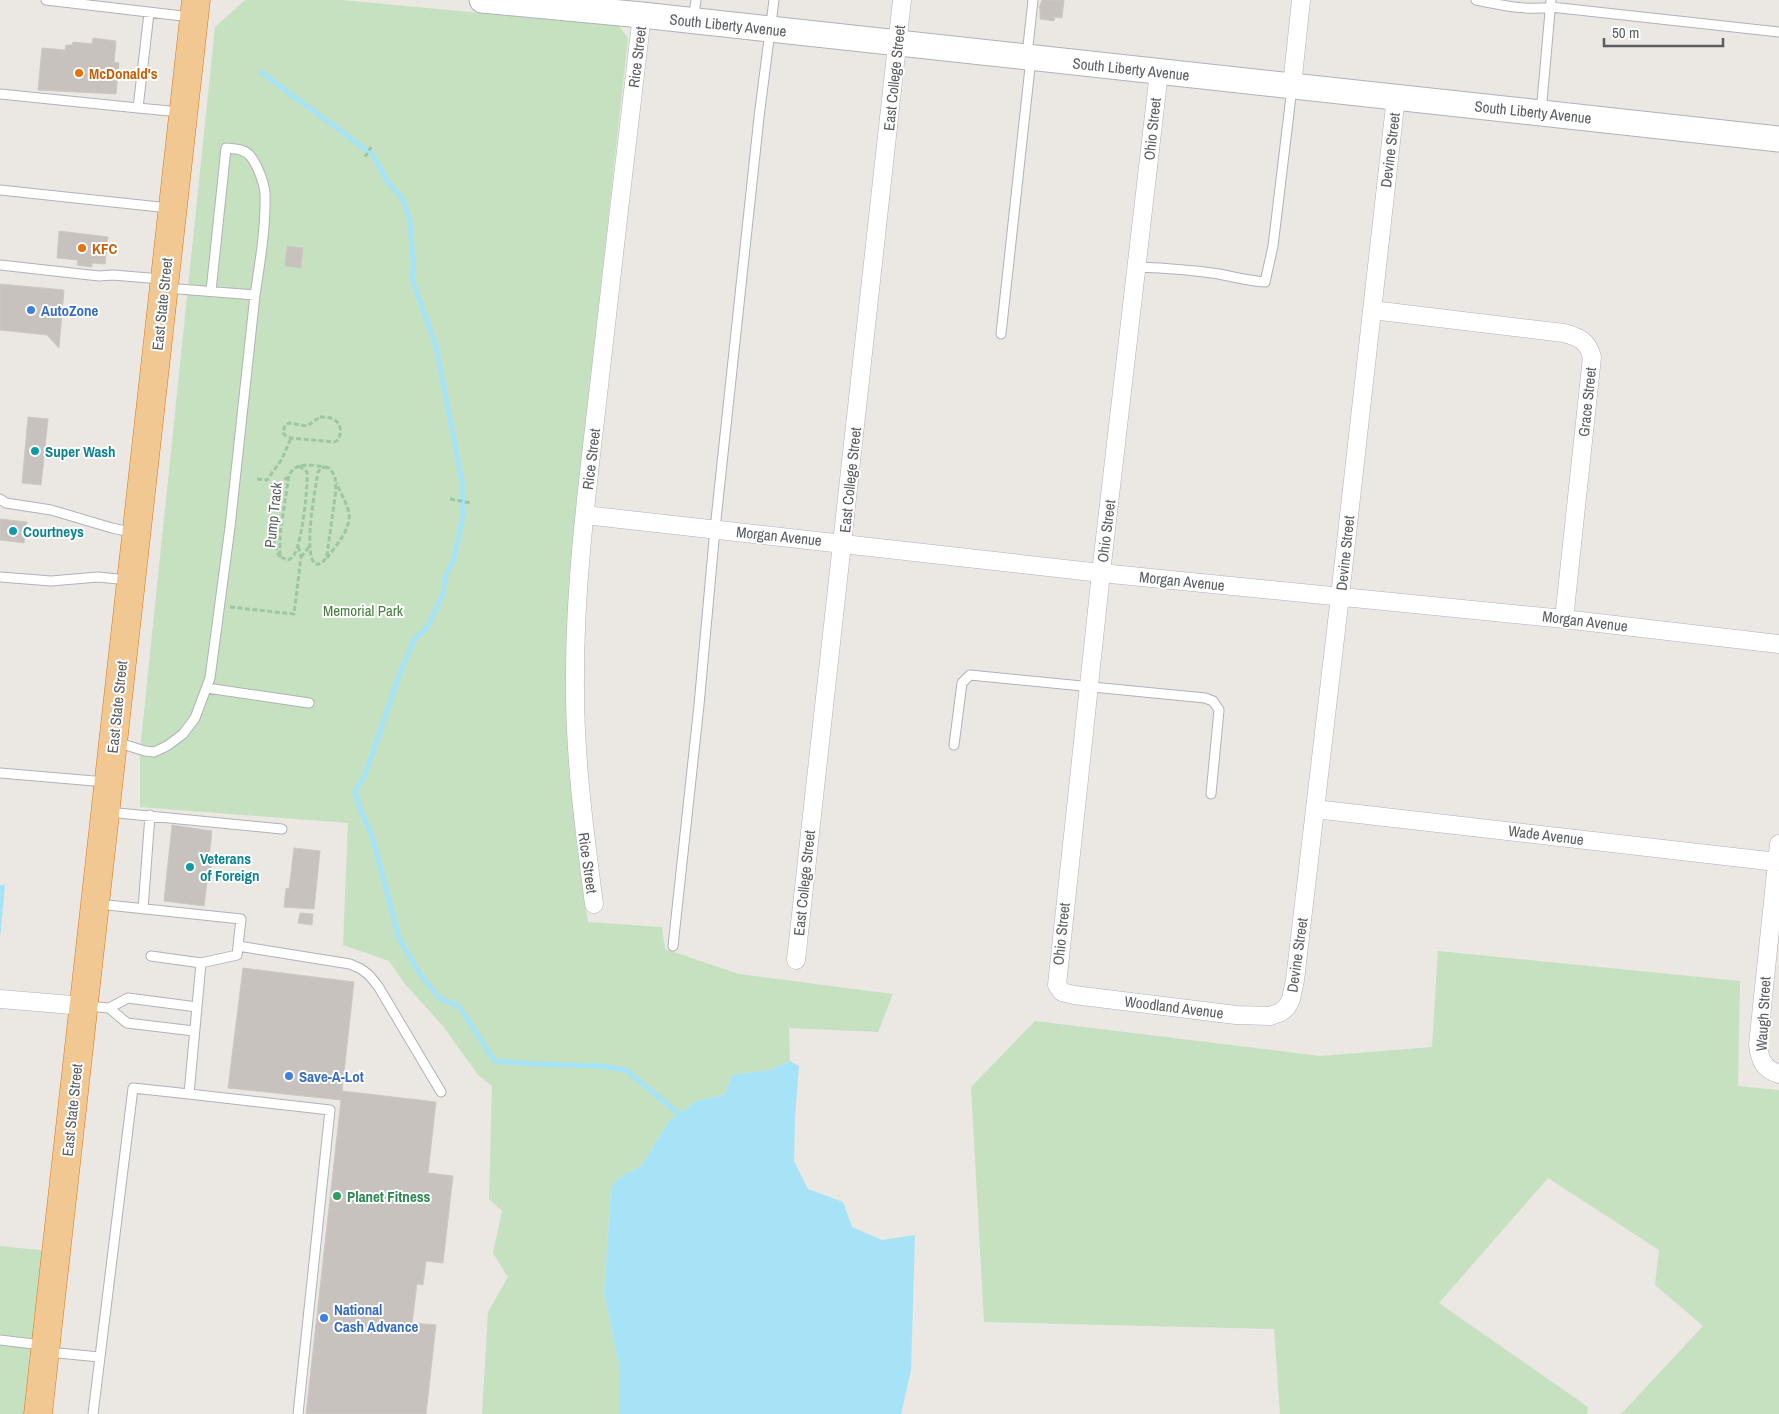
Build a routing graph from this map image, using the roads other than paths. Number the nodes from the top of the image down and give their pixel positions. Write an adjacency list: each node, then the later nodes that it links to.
1 (46, 0): 8 (lane)
2 (482, 0): 13 (street, South Liberty Avenue)
3 (774, 0): 14 (lane)
4 (902, 0): 16 (street, East College Street)
5 (1033, 0): 17 (lane)
6 (1301, 0): 19 (street)
7 (1476, 0): 9 (lane)
8 (91, 3): 12 (lane)
9 (1551, 3): 15 (lane); 24 (lane)
10 (195, 9): 12 (lane); 23 (highway, East State Street)
11 (694, 10): 13 (street, South Liberty Avenue); 14 (street, South Liberty Avenue)
12 (149, 12): 22 (lane)
13 (642, 15): 36 (street, Rice Street)
14 (771, 30): 16 (street, South Liberty Avenue); 37 (lane)
15 (1779, 32)
16 (898, 44): 17 (street, South Liberty Avenue); 39 (street, East College Street)
17 (1029, 58): 18 (street, South Liberty Avenue); 34 (lane)
18 (1159, 72): 19 (street, South Liberty Avenue); 29 (street, Ohio Street)
19 (1292, 86): 21 (street, South Liberty Avenue); 29 (lane)
20 (0, 94): 22 (lane)
21 (1396, 97): 24 (street, South Liberty Avenue); 33 (street, Devine Street)
22 (138, 108): 23 (lane)
23 (183, 112): 27 (highway, East State Street)
24 (1541, 113): 25 (street, South Liberty Avenue)
25 (1779, 139)
26 (0, 190): 27 (lane)
27 (172, 208): 30 (highway, East State Street)
28 (0, 265): 30 (lane)
29 (1137, 267): 40 (street, Ohio Street)
30 (164, 284): 31 (lane); 38 (highway, East State Street)
31 (211, 292): 32 (lane); 32 (lane)
32 (255, 295): 47 (lane)
33 (1372, 310): 43 (street, Devine Street); 44 (street, Grace Street)
34 (1001, 334)
35 (0, 499): 38 (lane)
36 (584, 515): 37 (street, Morgan Avenue); 61 (street, Rice Street)
37 (714, 529): 39 (street, Morgan Avenue); 64 (lane)
38 (136, 533): 42 (highway, East State Street)
39 (843, 543): 40 (street, Morgan Avenue); 66 (street, East College Street)
40 (1102, 573): 43 (street, Morgan Avenue); 46 (street, Ohio Street)
41 (0, 577): 42 (lane)
42 (131, 580): 49 (highway, East State Street)
43 (1340, 596): 44 (street, Morgan Avenue); 54 (street, Devine Street)
44 (1564, 618): 45 (street, Morgan Avenue)
45 (1779, 644)
46 (1089, 687): 50 (lane); 53 (lane); 68 (street, Ohio Street)
47 (207, 688): 48 (lane); 49 (lane)
48 (309, 704)
49 (113, 742): 52 (highway, East State Street)
50 (954, 745)
51 (0, 773): 52 (lane)
52 (108, 782): 55 (highway, East State Street)
53 (1211, 794)
54 (1315, 809): 59 (street, Wade Avenue); 72 (street, Devine Street)
55 (105, 812): 56 (lane); 60 (highway, East State Street)
56 (150, 816): 57 (lane); 62 (lane)
57 (282, 829)
58 (1779, 844): 59 (street, Waugh Street)
59 (1777, 862): 74 (street, Waugh Street)
60 (95, 903): 62 (lane); 70 (highway, East State Street)
61 (594, 904)
62 (142, 909): 63 (lane)
63 (238, 946): 67 (lane); 75 (lane)
64 (672, 946)
65 (151, 956): 67 (lane)
66 (796, 960)
67 (201, 963): 71 (lane)
68 (1060, 990): 72 (street, Woodland Avenue)
69 (0, 999): 70 (street)
70 (96, 1007): 71 (lane); 73 (lane); 78 (highway, East State Street)
71 (196, 1007): 73 (lane)
72 (1287, 1007)
73 (194, 1031): 76 (lane)
74 (1779, 1074)
75 (441, 1092)
76 (189, 1094): 79 (lane); 82 (lane)
77 (0, 1340): 78 (lane)
78 (45, 1348): 79 (lane); 80 (highway, East State Street)
79 (99, 1357): 81 (lane)
80 (38, 1414)
81 (93, 1414)
82 (298, 1414)

